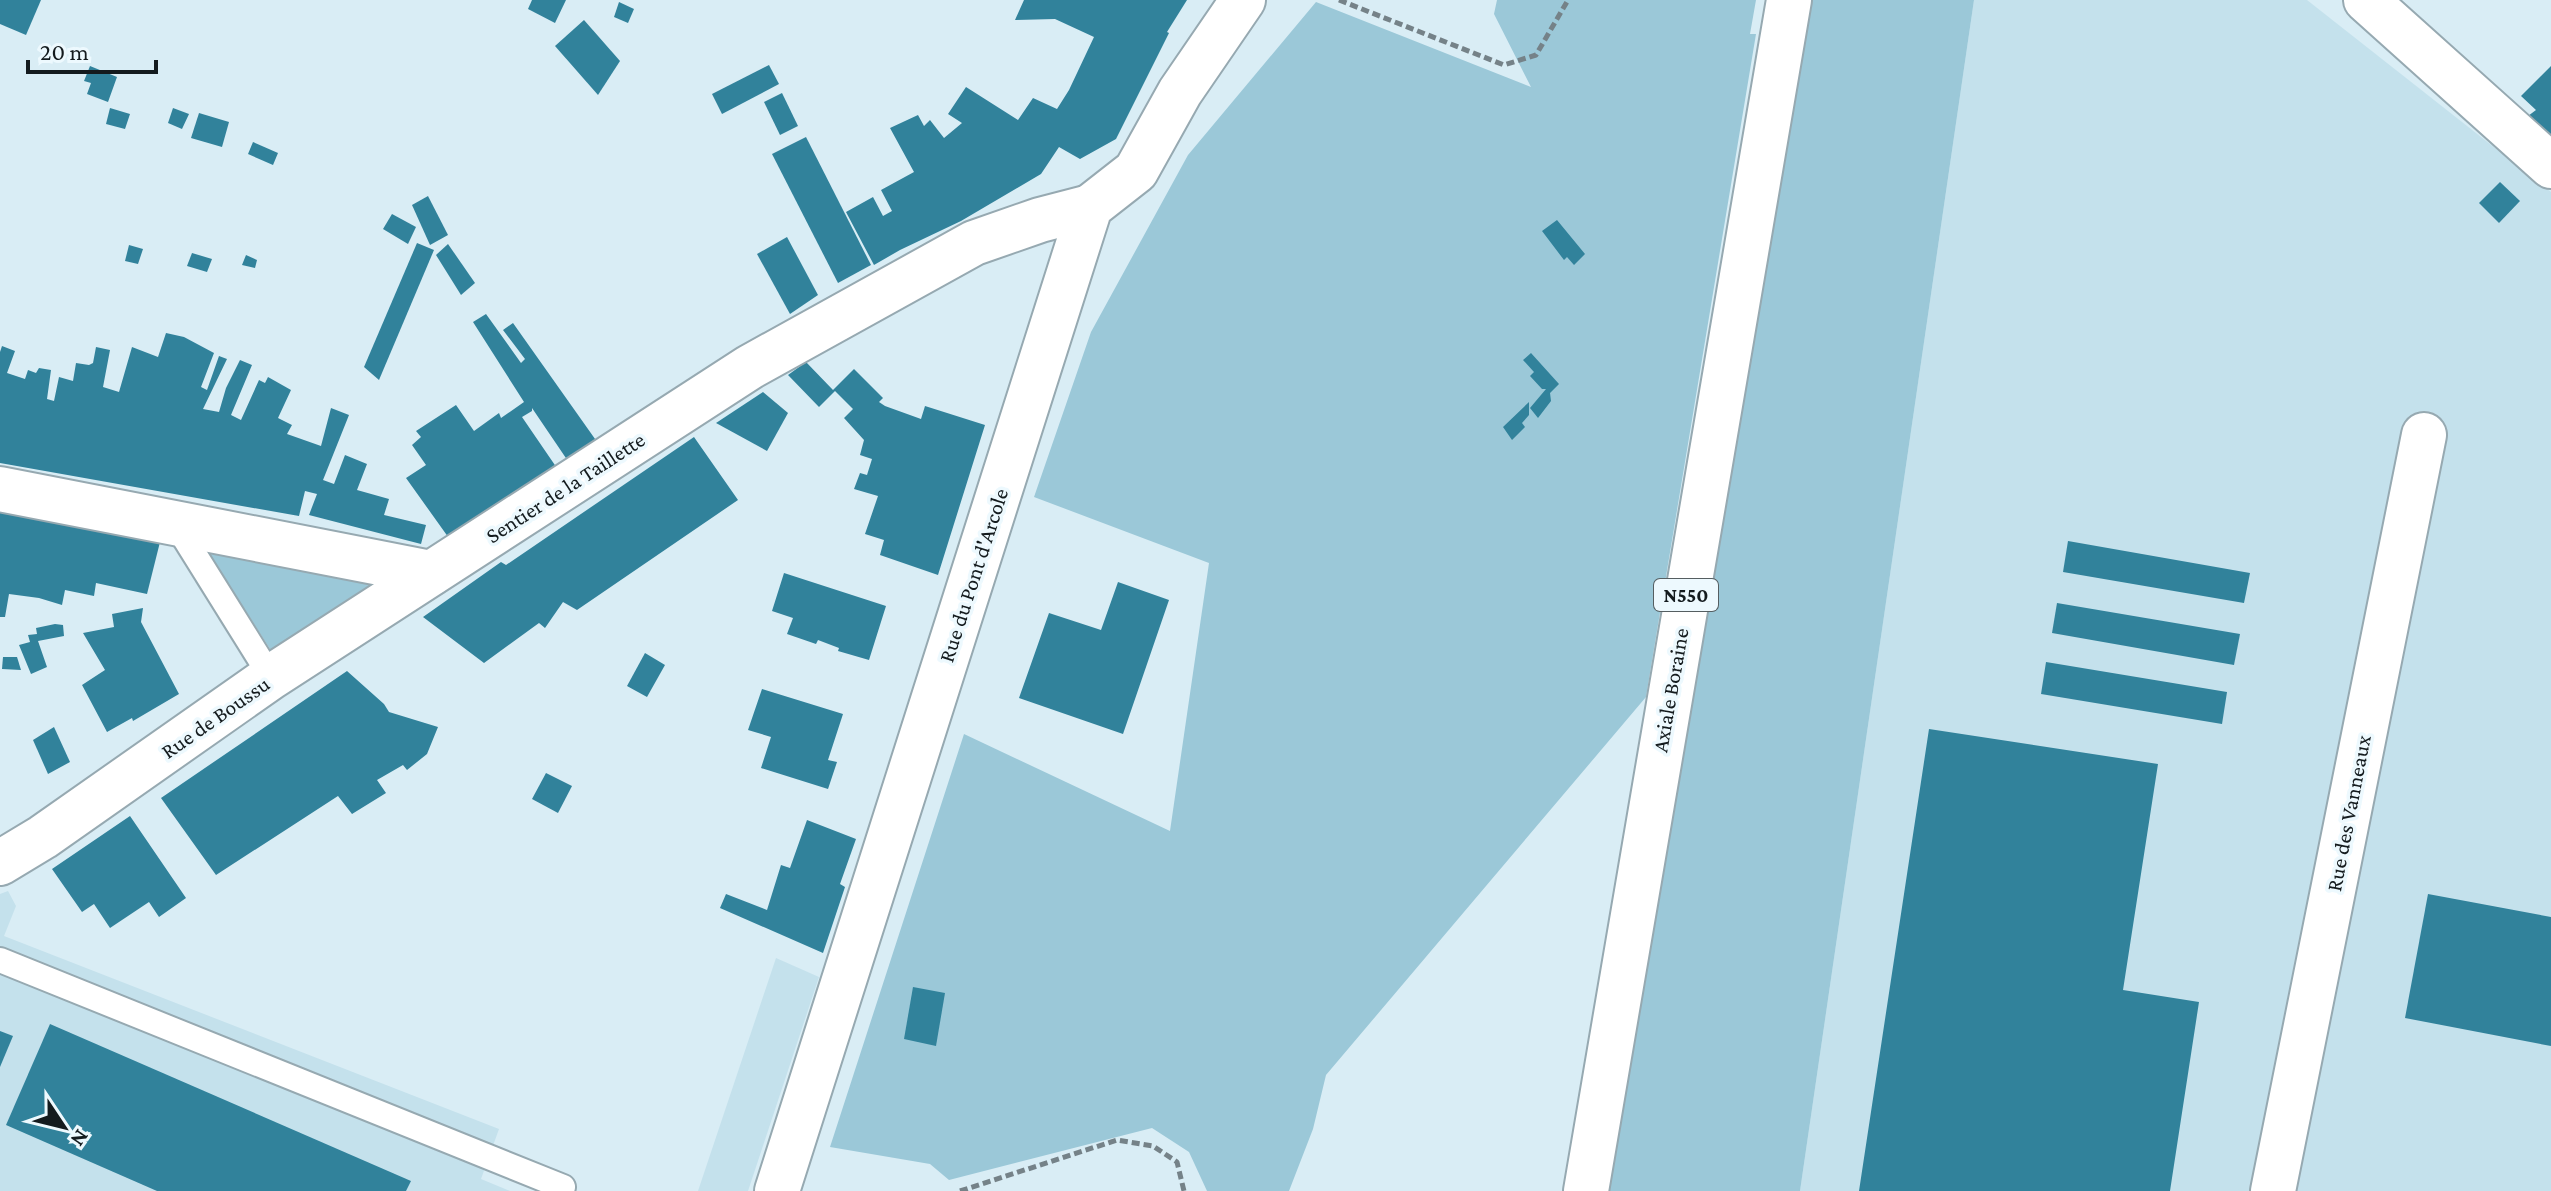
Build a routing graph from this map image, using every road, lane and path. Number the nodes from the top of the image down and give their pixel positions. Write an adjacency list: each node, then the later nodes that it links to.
1 (1243, 0): 7 (street)
2 (1339, 0): 3 (path)
3 (1568, 0)
4 (1789, 0): 19 (street, Axiale Boraine / N550)
5 (2366, 0): 6 (street)
6 (2551, 166)
7 (1090, 207): 11 (street, Sentier de la Taillette); 16 (street, Rue du Pont d'Arcole)
8 (2424, 435): 20 (street, Rue des Vanneaux)
9 (0, 489): 10 (street)
10 (174, 521): 11 (street); 12 (lane)
11 (431, 573): 12 (street, Rue de Boussu)
12 (271, 677): 13 (street, Rue de Boussu)
13 (0, 863)
14 (0, 960): 15 (lane)
15 (563, 1187)
16 (777, 1191)
17 (960, 1191): 18 (path)
18 (1184, 1191)
19 (1586, 1191)
20 (2273, 1191)

